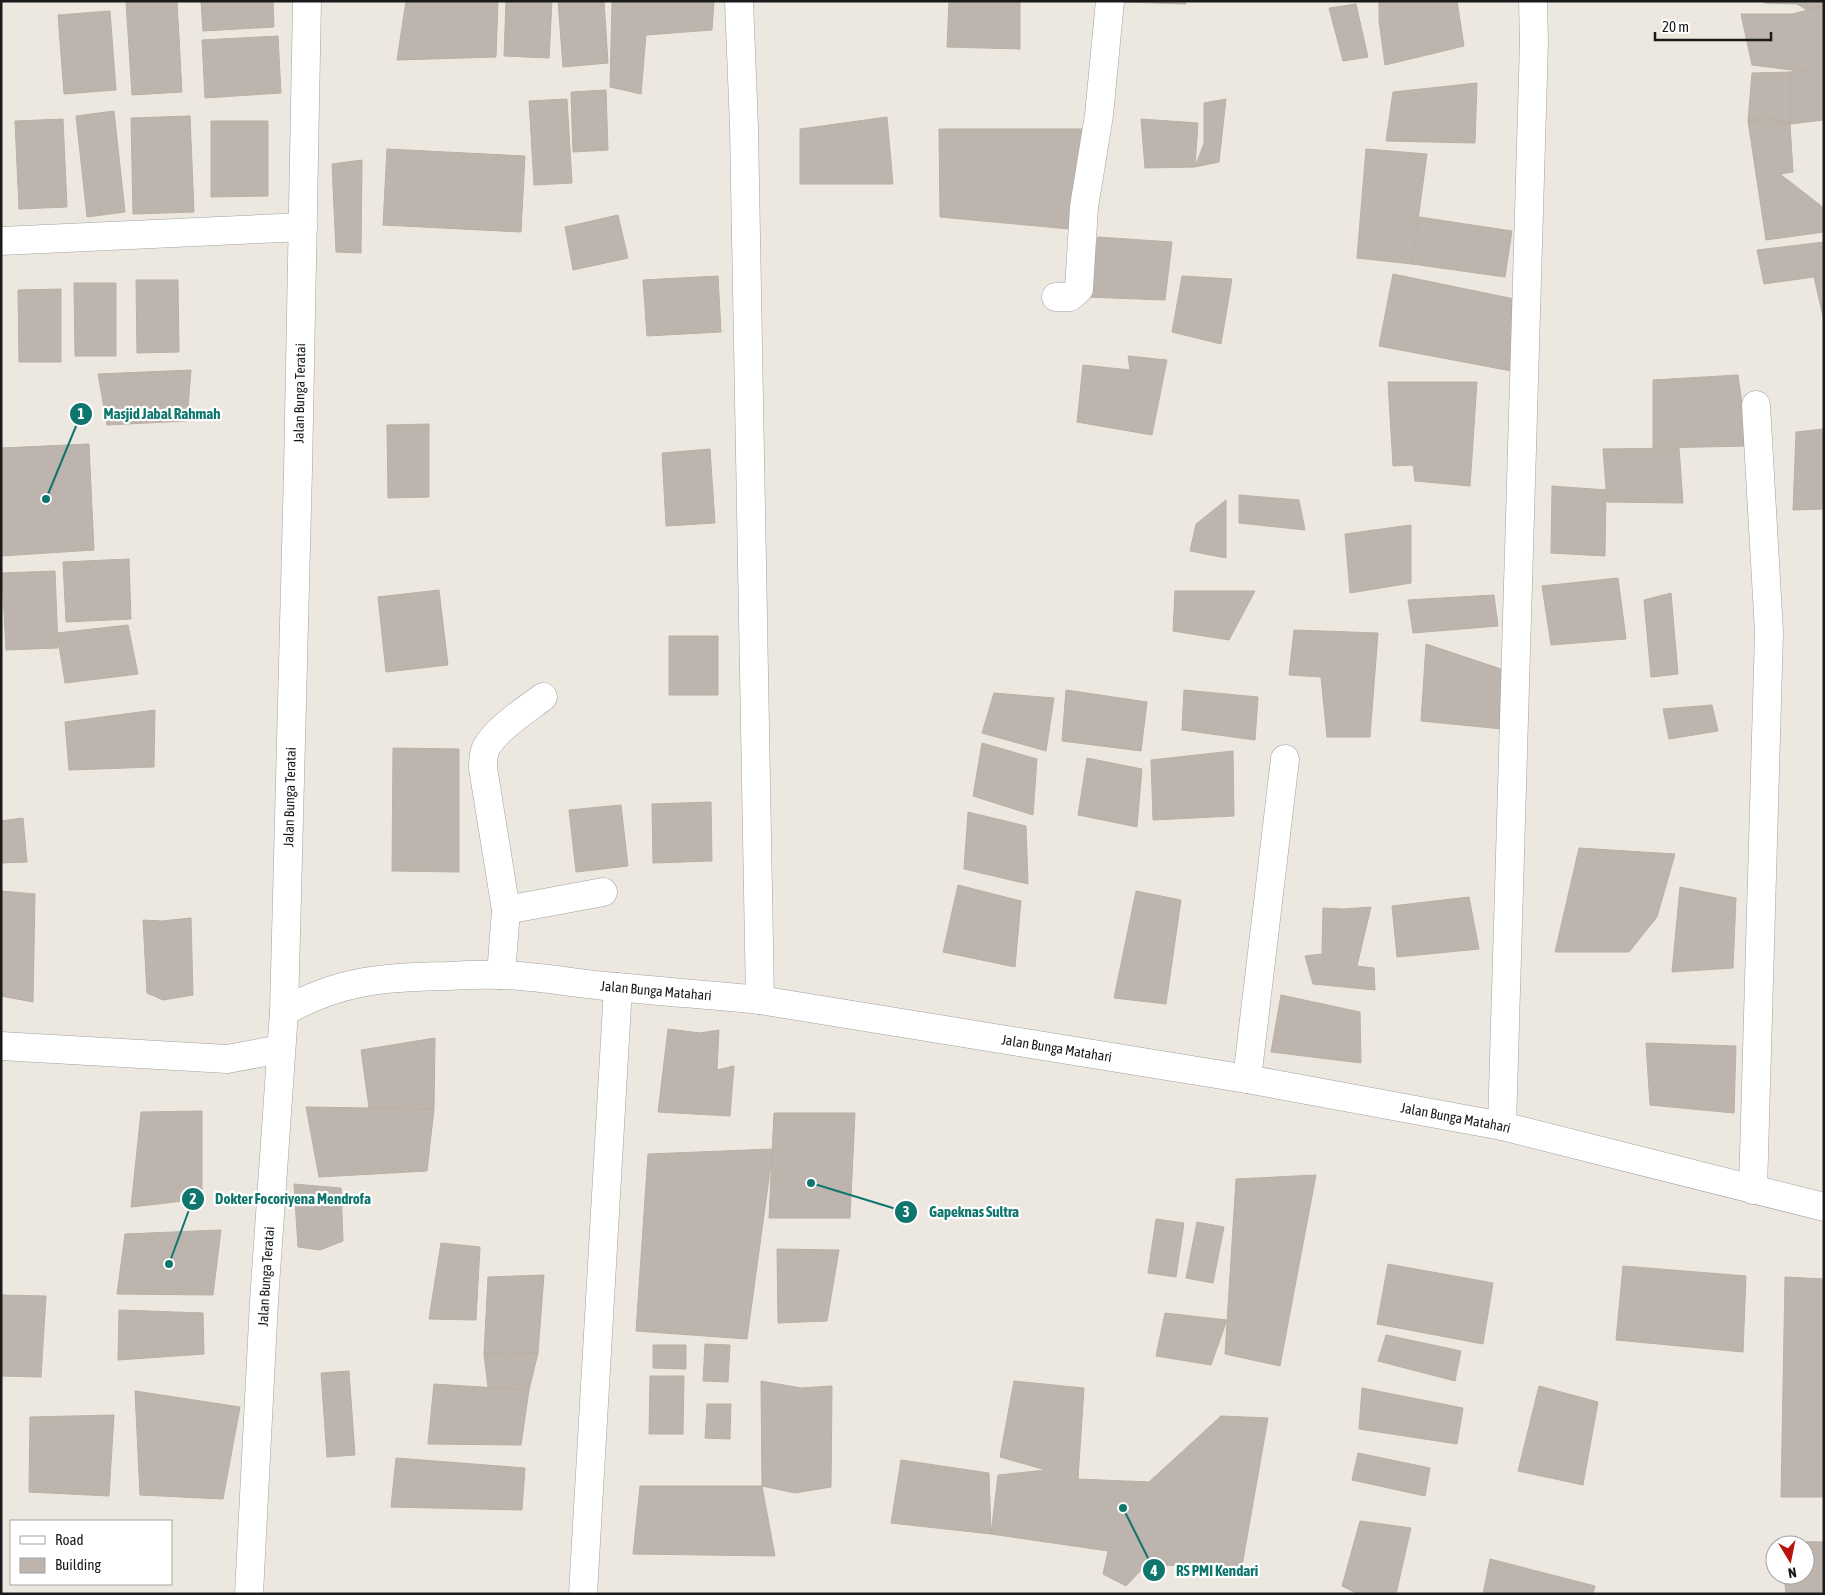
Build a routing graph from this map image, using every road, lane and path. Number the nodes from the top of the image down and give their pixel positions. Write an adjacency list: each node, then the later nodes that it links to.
1 (307, 1): 5 (street, Jalan Bunga Teratai)
2 (739, 1): 15 (street)
3 (1110, 1): 7 (street)
4 (1533, 1): 20 (street)
5 (303, 227): 6 (street); 16 (street, Jalan Bunga Teratai)
6 (1, 241)
7 (1056, 297)
8 (1756, 405): 21 (street)
9 (543, 697): 12 (street)
10 (1285, 758): 19 (street)
11 (603, 892): 12 (street)
12 (506, 910): 13 (street)
13 (501, 975): 14 (street, Jalan Bunga Matahari); 16 (street, Jalan Bunga Matahari)
14 (618, 987): 15 (street, Jalan Bunga Matahari); 24 (street)
15 (760, 1000): 19 (street, Jalan Bunga Matahari)
16 (284, 1012): 18 (street, Jalan Bunga Teratai)
17 (1, 1046): 18 (street)
18 (281, 1049): 23 (street, Jalan Bunga Teratai)
19 (1247, 1079): 20 (street, Jalan Bunga Matahari)
20 (1502, 1126): 21 (street, Jalan Bunga Matahari)
21 (1754, 1190): 22 (street, Jalan Bunga Matahari)
22 (1824, 1207)
23 (248, 1594)
24 (583, 1594)

